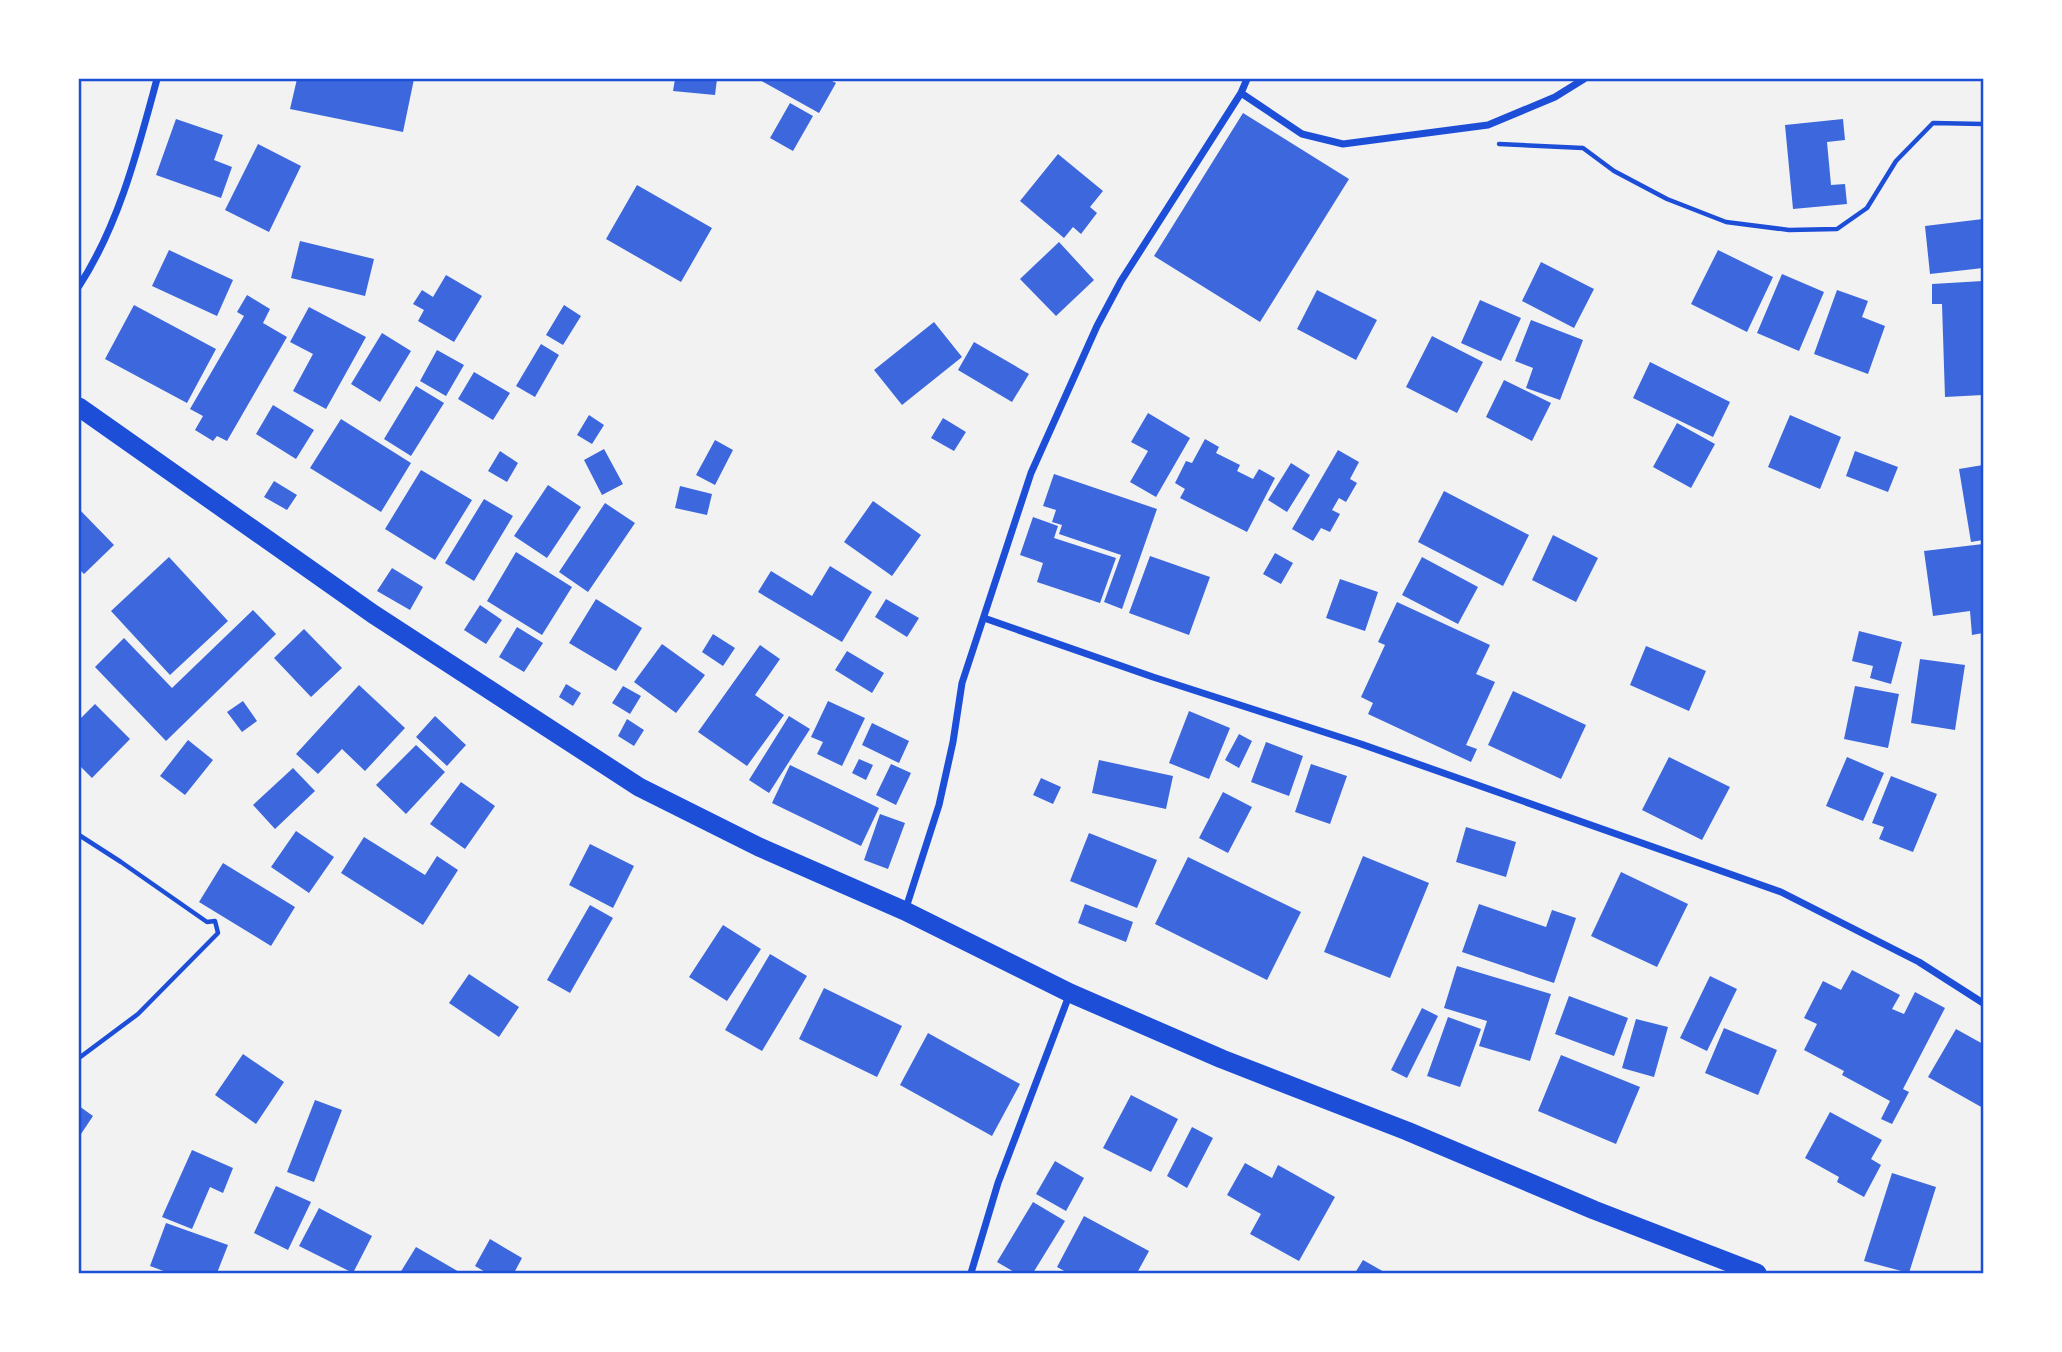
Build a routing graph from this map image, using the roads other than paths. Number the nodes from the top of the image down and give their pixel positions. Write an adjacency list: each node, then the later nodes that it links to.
1 (157, 79): 5 (street)
2 (1247, 79): 4 (street)
3 (1584, 79): 4 (street)
4 (1241, 93): 7 (street)
5 (79, 286)
6 (79, 407): 8 (highway)
7 (984, 618): 8 (street); 10 (street)
8 (905, 911): 9 (highway)
9 (1070, 993): 11 (street); 12 (highway)
10 (1983, 1003)
11 (971, 1273)
12 (1757, 1273)

